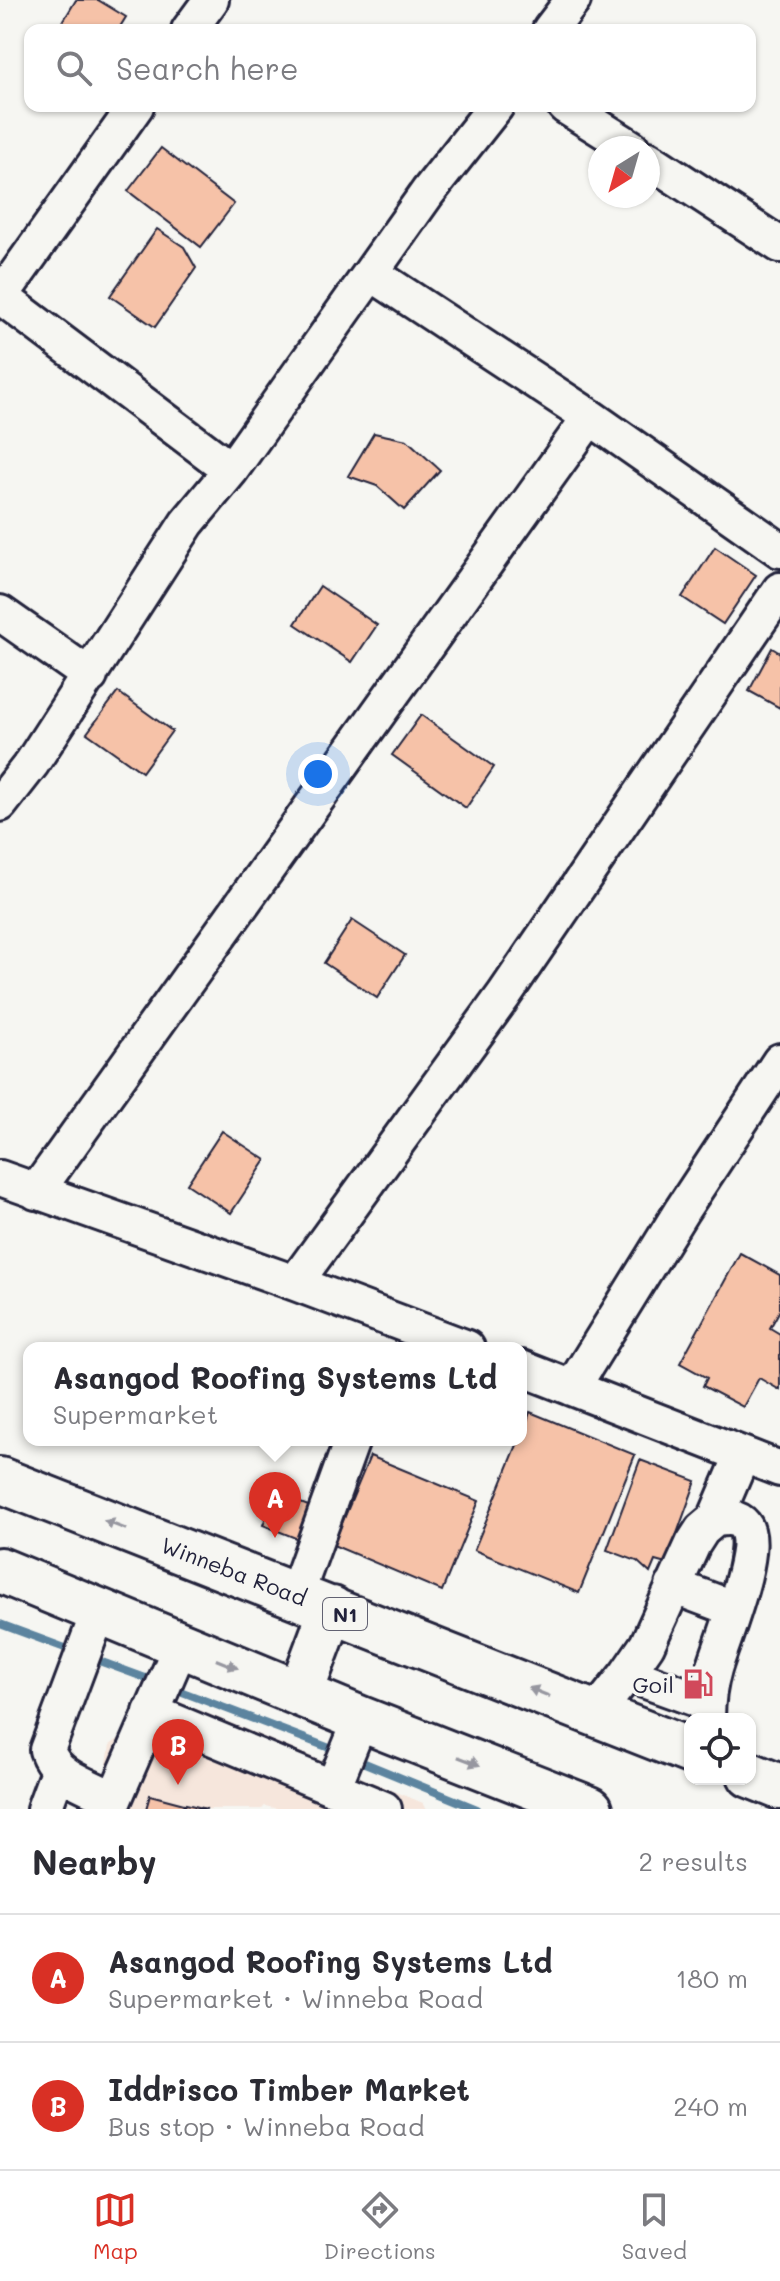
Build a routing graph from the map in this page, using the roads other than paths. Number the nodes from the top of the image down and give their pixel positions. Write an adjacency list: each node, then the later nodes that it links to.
1 (211, 0): 3 (street)
2 (573, 0): 4 (street)
3 (193, 24)
4 (555, 24)
5 (132, 112): 12 (street)
6 (491, 112): 11 (street)
7 (575, 112): 8 (street)
8 (613, 136)
9 (660, 167): 10 (street)
10 (780, 245)
11 (371, 273): 13 (street); 14 (street)
12 (0, 296): 14 (street)
13 (590, 417): 15 (street); 22 (street)
14 (231, 470): 18 (street)
15 (780, 550)
16 (780, 590): 23 (street)
17 (0, 613): 18 (street)
18 (90, 676): 19 (street)
19 (0, 804)
20 (780, 1061): 26 (street)
21 (0, 1178): 22 (street)
22 (36, 1192): 23 (street)
23 (295, 1283): 24 (street)
24 (451, 1342)
25 (527, 1370): 26 (street)
26 (572, 1388): 28 (street)
27 (351, 1446): 34 (street)
28 (742, 1456): 29 (street); 31 (street)
29 (780, 1469)
30 (0, 1480): 34 (highway, Winneba Road / N1, one-way to 30)
31 (715, 1519): 33 (street); 35 (street)
32 (0, 1570): 36 (highway)
33 (673, 1586): 35 (street); 38 (street)
34 (314, 1602): 39 (highway); 42 (highway, Winneba Road / N1, one-way to 34)
35 (734, 1609): 40 (street)
36 (99, 1611): 37 (highway); 45 (street)
37 (181, 1645): 39 (highway, one-way to 39); 41 (street)
38 (627, 1674): 40 (street); 42 (street)
39 (300, 1694): 43 (highway)
40 (707, 1711)
41 (151, 1712): 48 (street); 49 (street)
42 (595, 1714): 44 (highway, Winneba Road / N1)
43 (361, 1719): 48 (street); 52 (highway, one-way to 52)
44 (684, 1749)
45 (58, 1771): 49 (street); 50 (street)
46 (756, 1777): 47 (highway)
47 (780, 1787)
48 (333, 1788): 51 (street)
49 (111, 1804)
50 (44, 1809)
51 (384, 1809)
52 (590, 1809)

